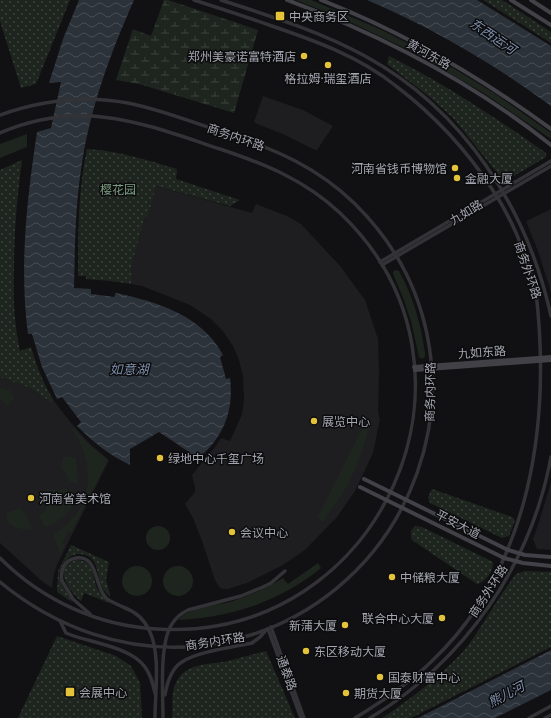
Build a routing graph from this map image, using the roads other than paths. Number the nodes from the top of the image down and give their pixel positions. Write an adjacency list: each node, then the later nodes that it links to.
1 (194, 0): 16 (street, 商务外环路)
2 (221, 0): 15 (street, 商务外环路)
3 (287, 0): 12 (main road, 黄河东路)
4 (321, 0): 10 (main road, 黄河东路)
5 (511, 0): 8 (main road)
6 (531, 0): 7 (main road)
7 (551, 13)
8 (551, 25)
9 (0, 115): 17 (street, 商务内环路)
10 (551, 129)
11 (0, 134): 18 (street, 商务内环路)
12 (551, 145)
13 (551, 161): 15 (street, 九如路)
14 (551, 166): 15 (street, 九如路)
15 (503, 192): 16 (street, 九如路); 19 (street, 商务外环路)
16 (496, 196): 17 (street, 九如路); 20 (street, 商务外环路)
17 (396, 255): 18 (street, 九如路); 24 (street, 商务内环路)
18 (381, 264): 25 (street, 商务内环路)
19 (551, 316)
20 (543, 318)
21 (548, 352): 22 (street)
22 (550, 359): 23 (street); 24 (main road, 九如东路)
23 (548, 366)
24 (431, 367): 25 (main road, 九如东路); 31 (street, 商务内环路)
25 (414, 368): 29 (street, 商务内环路)
26 (551, 457): 35 (street, 商务外环路)
27 (364, 479): 29 (main road, 平安大道)
28 (360, 487): 30 (main road, 平安大道)
29 (391, 493): 30 (street, 商务内环路); 31 (main road, 平安大道)
30 (387, 500): 32 (main road, 平安大道); 45 (street, 商务内环路)
31 (406, 500): 32 (street, 商务内环路); 34 (main road, 平安大道)
32 (402, 508): 38 (main road, 平安大道); 47 (street, 商务内环路)
33 (514, 546): 34 (street, 商务外环路)
34 (512, 551): 35 (main road, 平安大道); 38 (street, 商务外环路)
35 (520, 553): 37 (main road, 平安大道); 39 (street, 商务外环路)
36 (0, 558): 45 (street, 商务内环路)
37 (551, 558)
38 (508, 559): 39 (main road, 平安大道); 40 (street, 商务外环路)
39 (516, 561): 41 (main road, 平安大道); 57 (street, 商务外环路)
40 (505, 566)
41 (551, 566)
42 (285, 572): 50 (street, bridge)
43 (502, 572): 56 (street, 商务外环路)
44 (0, 582): 46 (street, 商务内环路)
45 (94, 617): 48 (street, bridge)
46 (60, 621): 47 (street, 商务内环路); 48 (street)
47 (269, 628): 50 (street, bridge); 54 (street, 通泰路); 55 (street, 通泰路)
48 (155, 694): 52 (street, bridge)
49 (551, 706): 58 (street)
50 (163, 710): 53 (street, bridge)
51 (551, 715): 59 (street)
52 (155, 718)
53 (162, 718)
54 (301, 718)
55 (304, 718)
56 (355, 718)
57 (370, 718)
58 (529, 718)
59 (545, 718)

